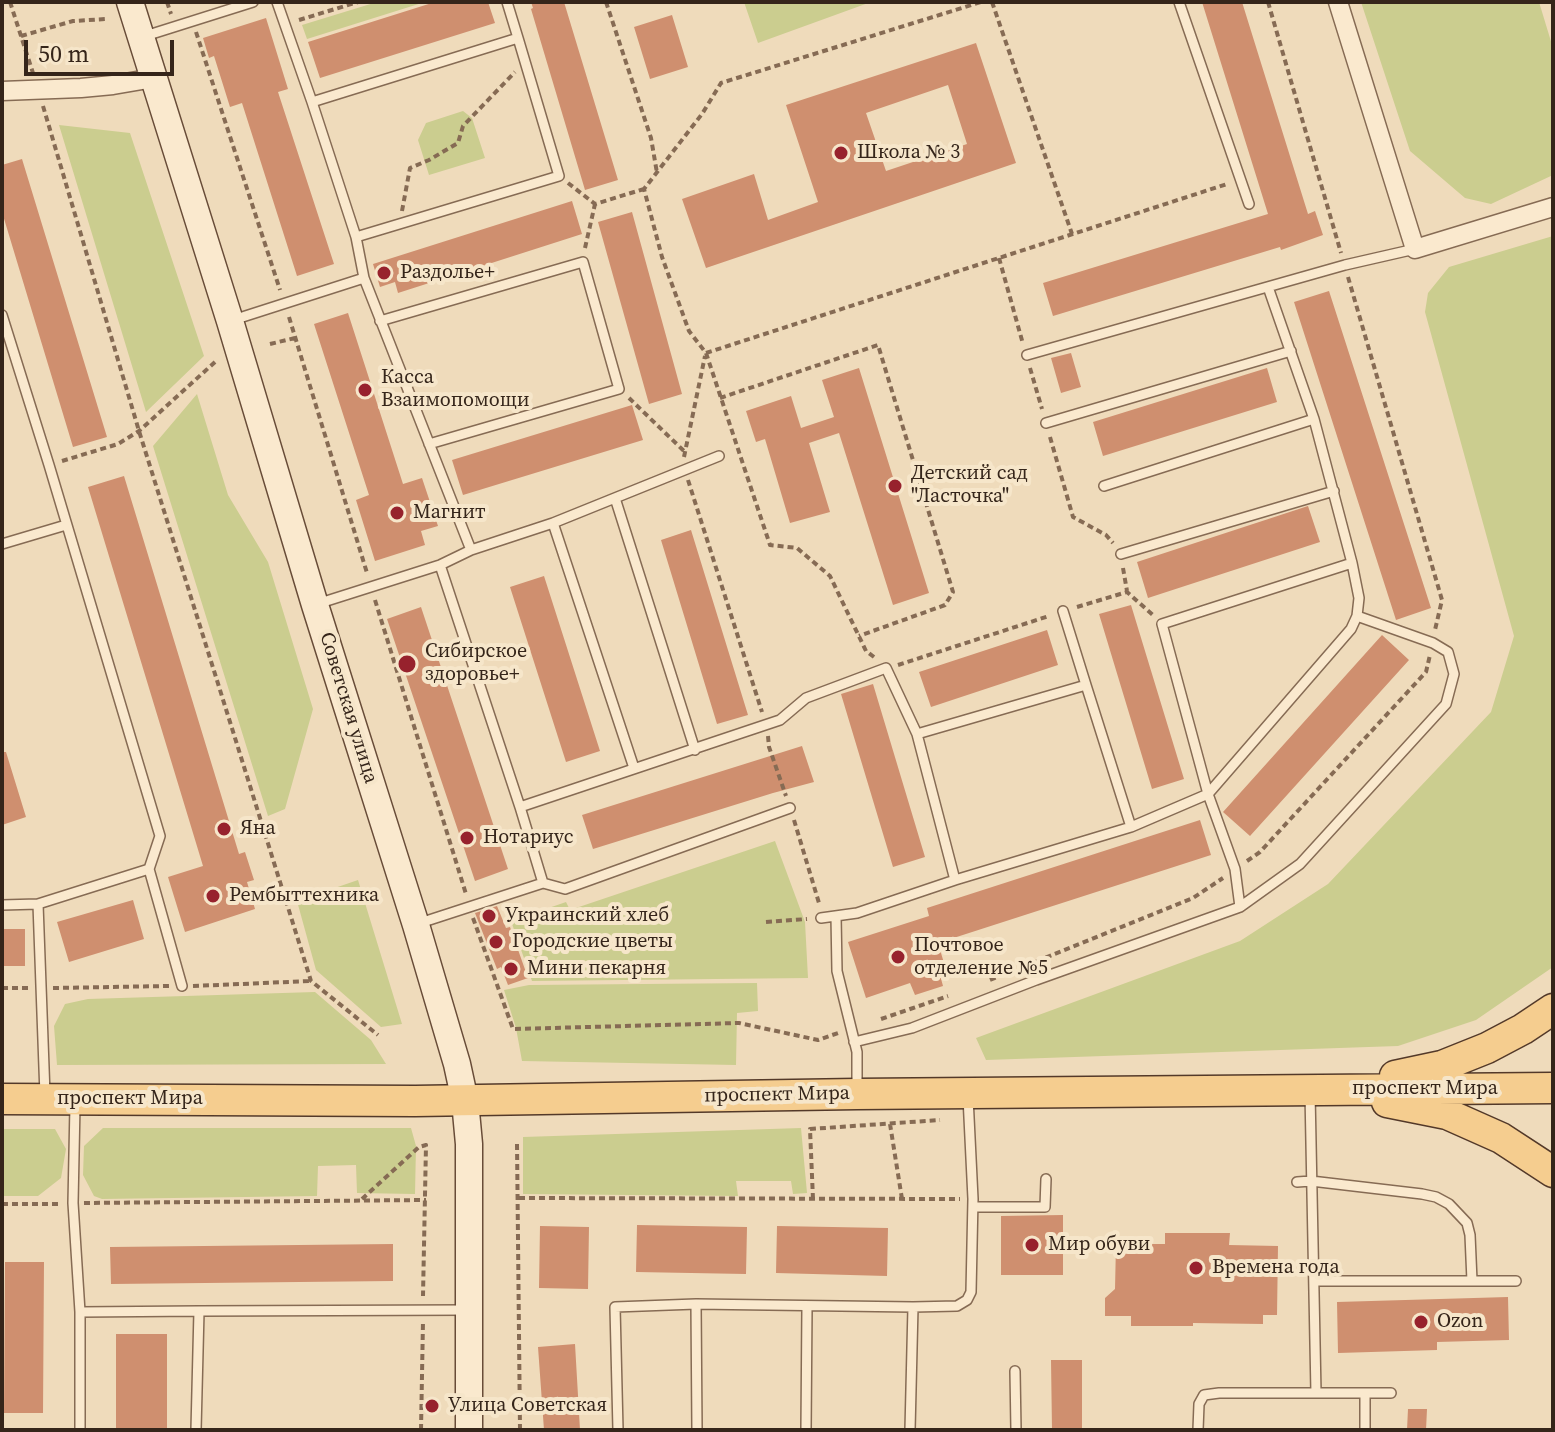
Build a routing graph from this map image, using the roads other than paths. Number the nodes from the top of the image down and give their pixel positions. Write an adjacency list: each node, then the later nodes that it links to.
1 (130, 2): 7 (main road, Советская улица)
2 (253, 2): 7 (lane)
3 (277, 2): 11 (lane)
4 (507, 2): 8 (lane)
5 (1179, 2): 12 (lane)
6 (1338, 2): 15 (street)
7 (141, 37): 9 (main road, Советская улица)
8 (518, 38): 11 (lane); 14 (lane)
9 (154, 78): 10 (street); 19 (main road, Советская улица)
10 (2, 91)
11 (312, 102): 14 (lane)
12 (1249, 204)
13 (1553, 207): 15 (street)
14 (356, 237): 16 (lane)
15 (1415, 249): 17 (lane)
16 (364, 278): 19 (lane); 20 (lane)
17 (1268, 287): 21 (lane); 22 (lane)
18 (2, 315): 31 (lane)
19 (230, 321): 37 (main road, Советская улица)
20 (380, 321): 25 (lane); 25 (lane)
21 (1291, 351): 23 (lane); 24 (lane)
22 (1027, 355)
23 (1314, 419): 27 (lane); 28 (lane)
24 (1046, 423)
25 (429, 444): 33 (lane)
26 (719, 456): 29 (lane)
27 (1104, 486)
28 (1334, 491): 34 (lane); 35 (lane)
29 (615, 498): 30 (lane); 42 (lane)
30 (553, 523): 33 (lane); 43 (lane)
31 (66, 525): 32 (lane); 48 (lane)
32 (2, 544)
33 (471, 550): 36 (lane)
34 (1121, 554)
35 (1352, 563): 39 (lane); 44 (lane)
36 (440, 565): 37 (lane); 45 (lane)
37 (315, 605): 56 (main road, Советская улица)
38 (1063, 611): 40 (lane)
39 (1357, 616): 44 (lane); 53 (lane)
40 (1086, 685): 41 (lane); 47 (lane)
41 (917, 734): 42 (lane); 49 (lane)
42 (695, 750): 43 (lane)
43 (634, 768): 45 (lane)
44 (1208, 794): 47 (lane); 53 (lane)
45 (520, 807): 50 (lane)
46 (790, 808): 50 (lane)
47 (1131, 827): 49 (lane)
48 (149, 869): 51 (lane); 57 (lane)
49 (955, 880): 54 (lane)
50 (543, 883): 56 (lane)
51 (38, 904): 52 (lane); 64 (lane)
52 (2, 905)
53 (1240, 907): 59 (lane)
54 (836, 916): 55 (lane); 59 (lane)
55 (821, 918)
56 (416, 925): 67 (main road, Советская улица)
57 (182, 986)
58 (1553, 1009): 61 (main road)
59 (854, 1042): 62 (lane)
60 (1553, 1088): 61 (main road, проспект Мира)
61 (1316, 1089): 63 (main road, проспект Мира); 68 (main road); 70 (lane)
62 (857, 1094): 63 (main road, проспект Мира); 67 (main road, проспект Мира)
63 (968, 1094): 72 (lane)
64 (45, 1098): 65 (main road, проспект Мира); 66 (main road, проспект Мира)
65 (75, 1098): 67 (main road, проспект Мира); 81 (lane)
66 (2, 1099)
67 (465, 1101): 79 (main road, Советская улица)
68 (1553, 1172)
69 (1046, 1179): 72 (lane)
70 (1311, 1181): 71 (lane); 73 (lane); 74 (lane)
71 (1297, 1182)
72 (973, 1203): 78 (lane)
73 (1314, 1281): 74 (lane); 83 (lane)
74 (1472, 1281): 75 (lane)
75 (1516, 1281)
76 (696, 1304): 77 (lane); 89 (lane); 90 (lane)
77 (807, 1306): 78 (lane); 91 (lane)
78 (913, 1307): 92 (lane)
79 (470, 1310): 80 (lane); 88 (main road, Советская улица)
80 (199, 1311): 81 (lane); 87 (lane)
81 (80, 1312): 86 (lane)
82 (1015, 1371): 93 (lane)
83 (1316, 1393): 85 (lane); 94 (lane)
84 (1391, 1393): 85 (lane)
85 (1365, 1394): 95 (lane)
86 (80, 1430)
87 (196, 1430)
88 (469, 1430)
89 (618, 1430)
90 (697, 1430)
91 (806, 1430)
92 (910, 1430)
93 (1016, 1430)
94 (1198, 1430)
95 (1365, 1430)

